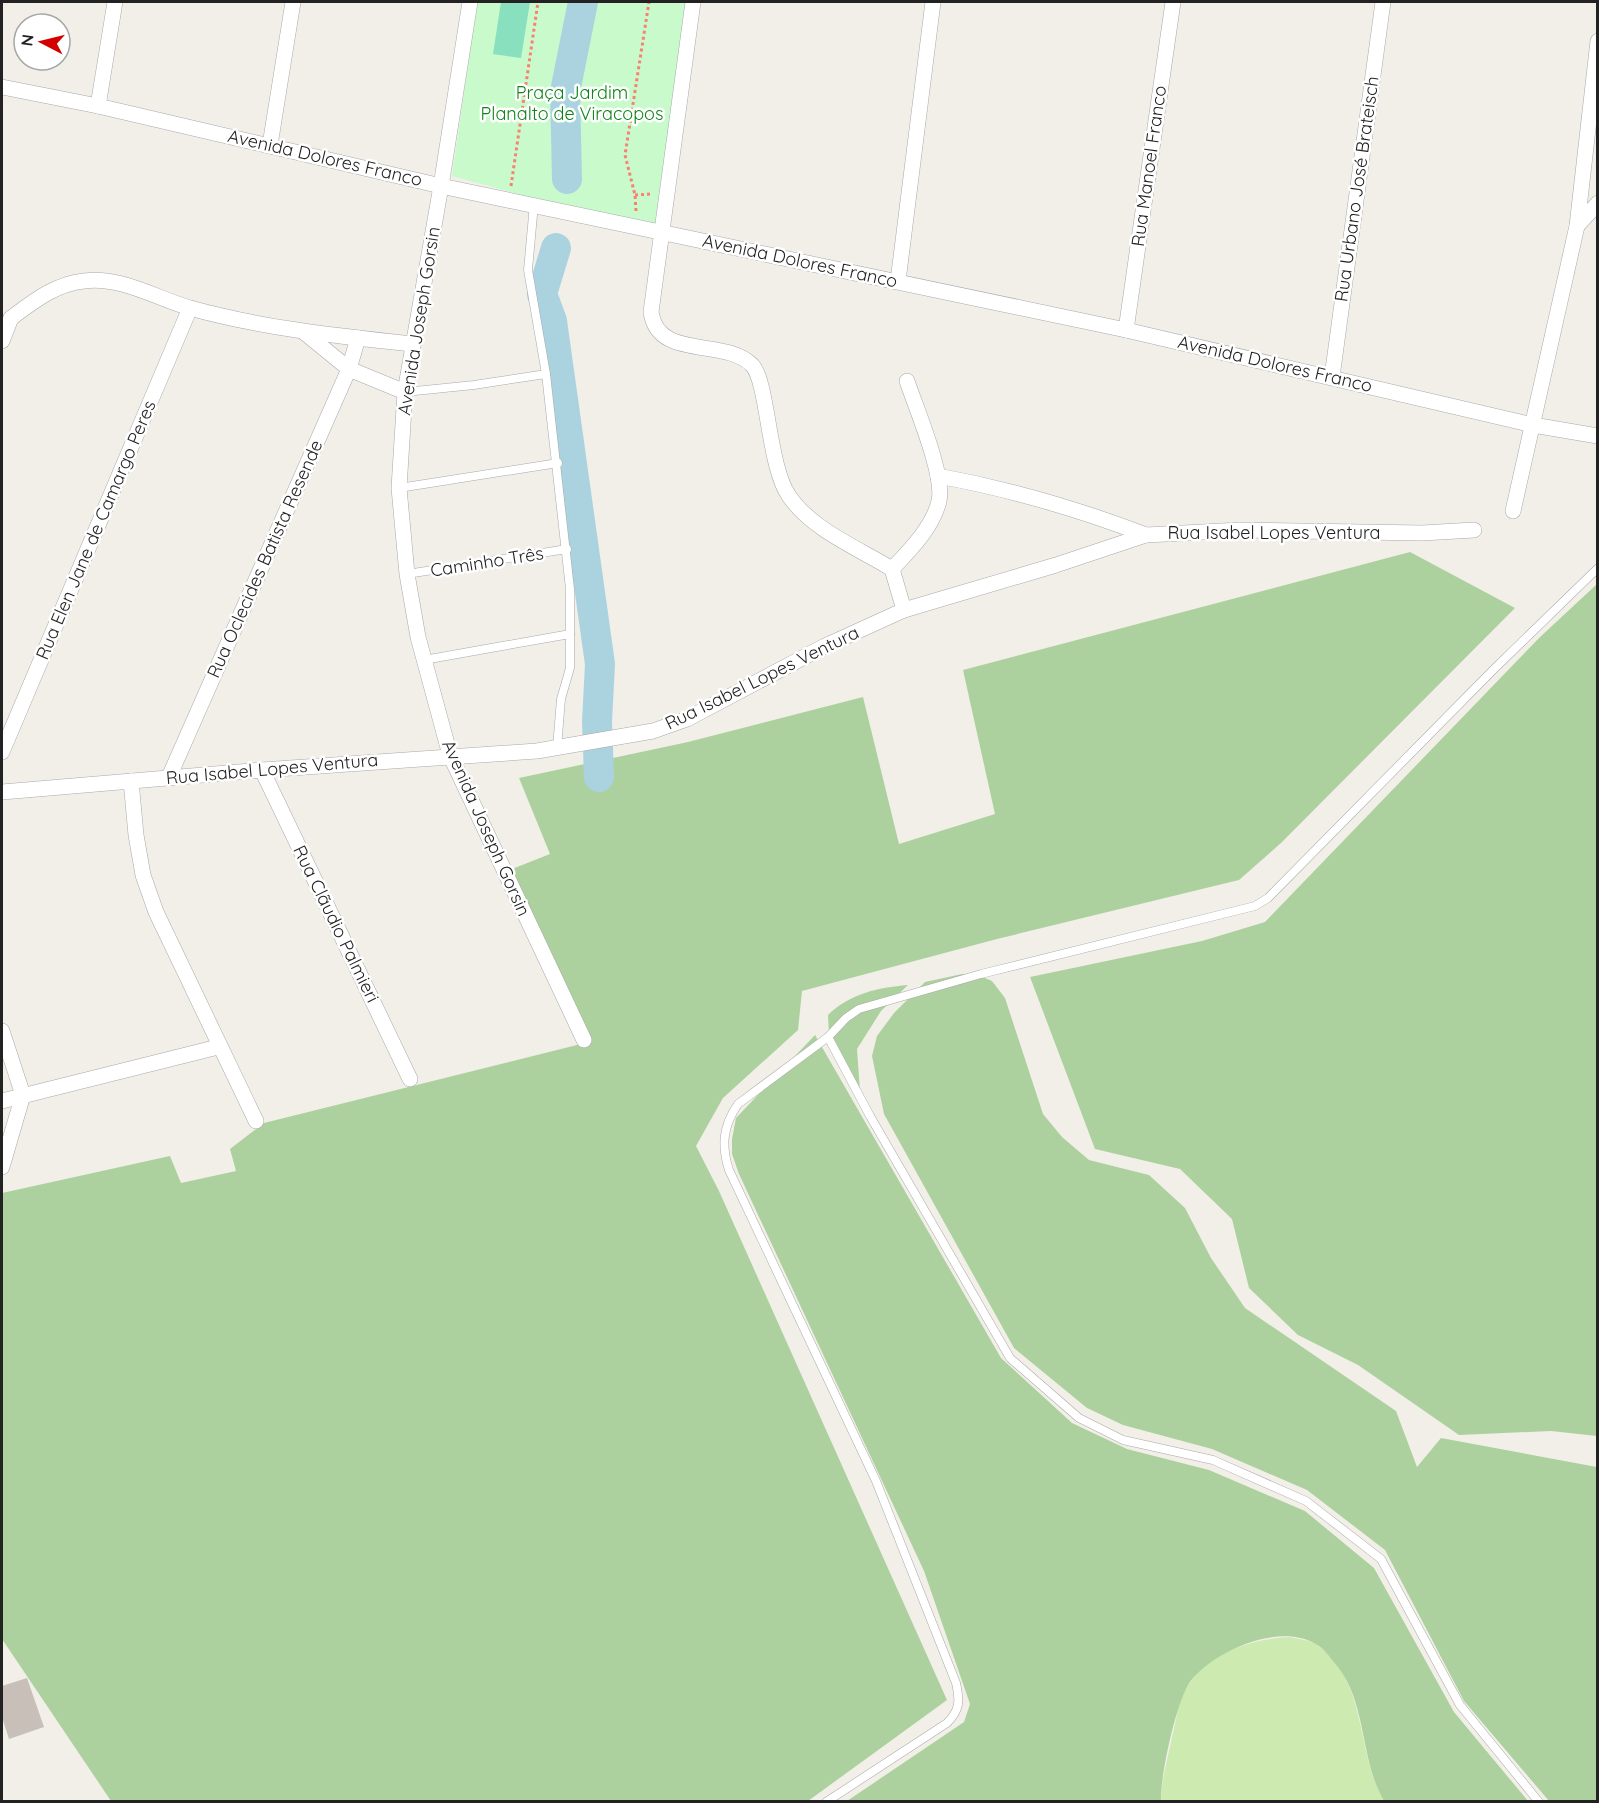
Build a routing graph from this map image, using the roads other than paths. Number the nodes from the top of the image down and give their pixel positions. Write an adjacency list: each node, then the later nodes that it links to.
1 (115, 2): 10 (street)
2 (293, 2): 11 (street)
3 (470, 2): 12 (street, Avenida Joseph Gorsin)
4 (693, 2): 16 (street)
5 (933, 2): 17 (street)
6 (1173, 2): 20 (street, Rua Manoel Franco)
7 (1383, 2): 27 (street, Rua Urbano José Brateisch)
8 (1598, 41): 15 (street)
9 (2, 87): 10 (street, Avenida Dolores Franco)
10 (98, 106): 11 (street, Avenida Dolores Franco)
11 (270, 145): 12 (street, Avenida Dolores Franco)
12 (441, 186): 14 (street, Avenida Dolores Franco); 24 (street, Avenida Joseph Gorsin)
13 (1598, 203): 15 (street)
14 (534, 204): 16 (street, Avenida Dolores Franco); 26 (lane)
15 (1577, 226): 30 (street)
16 (663, 233): 17 (street, Avenida Dolores Franco); 40 (street)
17 (898, 280): 20 (street, Avenida Dolores Franco)
18 (190, 308): 19 (street); 21 (street); 46 (street, Rua Elen Jane de Camargo Peres)
19 (6, 312): 23 (street)
20 (1126, 330): 27 (street, Avenida Dolores Franco)
21 (305, 333): 22 (street); 25 (street)
22 (358, 338): 24 (street); 25 (street, Rua Oclecides Batista Resende)
23 (2, 341)
24 (412, 345): 29 (street, Avenida Joseph Gorsin)
25 (349, 369): 29 (street); 49 (street, Rua Oclecides Batista Resende)
26 (546, 374): 29 (lane); 32 (lane)
27 (1332, 377): 30 (street, Avenida Dolores Franco)
28 (907, 381): 33 (street)
29 (405, 392): 34 (street, Avenida Joseph Gorsin)
30 (1533, 425): 31 (street, Avenida Dolores Franco); 35 (street)
31 (1598, 436)
32 (558, 463): 34 (lane); 38 (lane)
33 (938, 476): 37 (street); 40 (street)
34 (399, 488): 41 (street, Avenida Joseph Gorsin)
35 (1514, 511)
36 (1474, 530): 37 (street, Rua Isabel Lopes Ventura)
37 (1146, 534): 42 (street, Rua Isabel Lopes Ventura)
38 (567, 549): 41 (lane, Caminho Três); 43 (lane)
39 (1598, 568): 53 (lane)
40 (892, 569): 42 (street)
41 (407, 574): 44 (street, Avenida Joseph Gorsin)
42 (904, 609): 45 (street, Rua Isabel Lopes Ventura)
43 (570, 634): 44 (lane); 45 (lane)
44 (424, 660): 47 (street, Avenida Joseph Gorsin)
45 (557, 748): 47 (street, Rua Isabel Lopes Ventura)
46 (2, 752)
47 (450, 755): 48 (street, Rua Isabel Lopes Ventura); 54 (street, Avenida Joseph Gorsin)
48 (262, 770): 49 (street, Rua Isabel Lopes Ventura); 56 (street, Rua Clãudio Palmieri)
49 (169, 777): 50 (street, Rua Isabel Lopes Ventura)
50 (131, 781): 51 (street, Rua Isabel Lopes Ventura); 55 (street)
51 (2, 792)
52 (2, 1031): 57 (street)
53 (828, 1037): 61 (lane); 62 (lane)
54 (584, 1040)
55 (218, 1047): 57 (street); 59 (street)
56 (410, 1078)
57 (23, 1095): 58 (street); 60 (street)
58 (2, 1101)
59 (256, 1121)
60 (2, 1167)
61 (826, 1802)
62 (1539, 1802)

